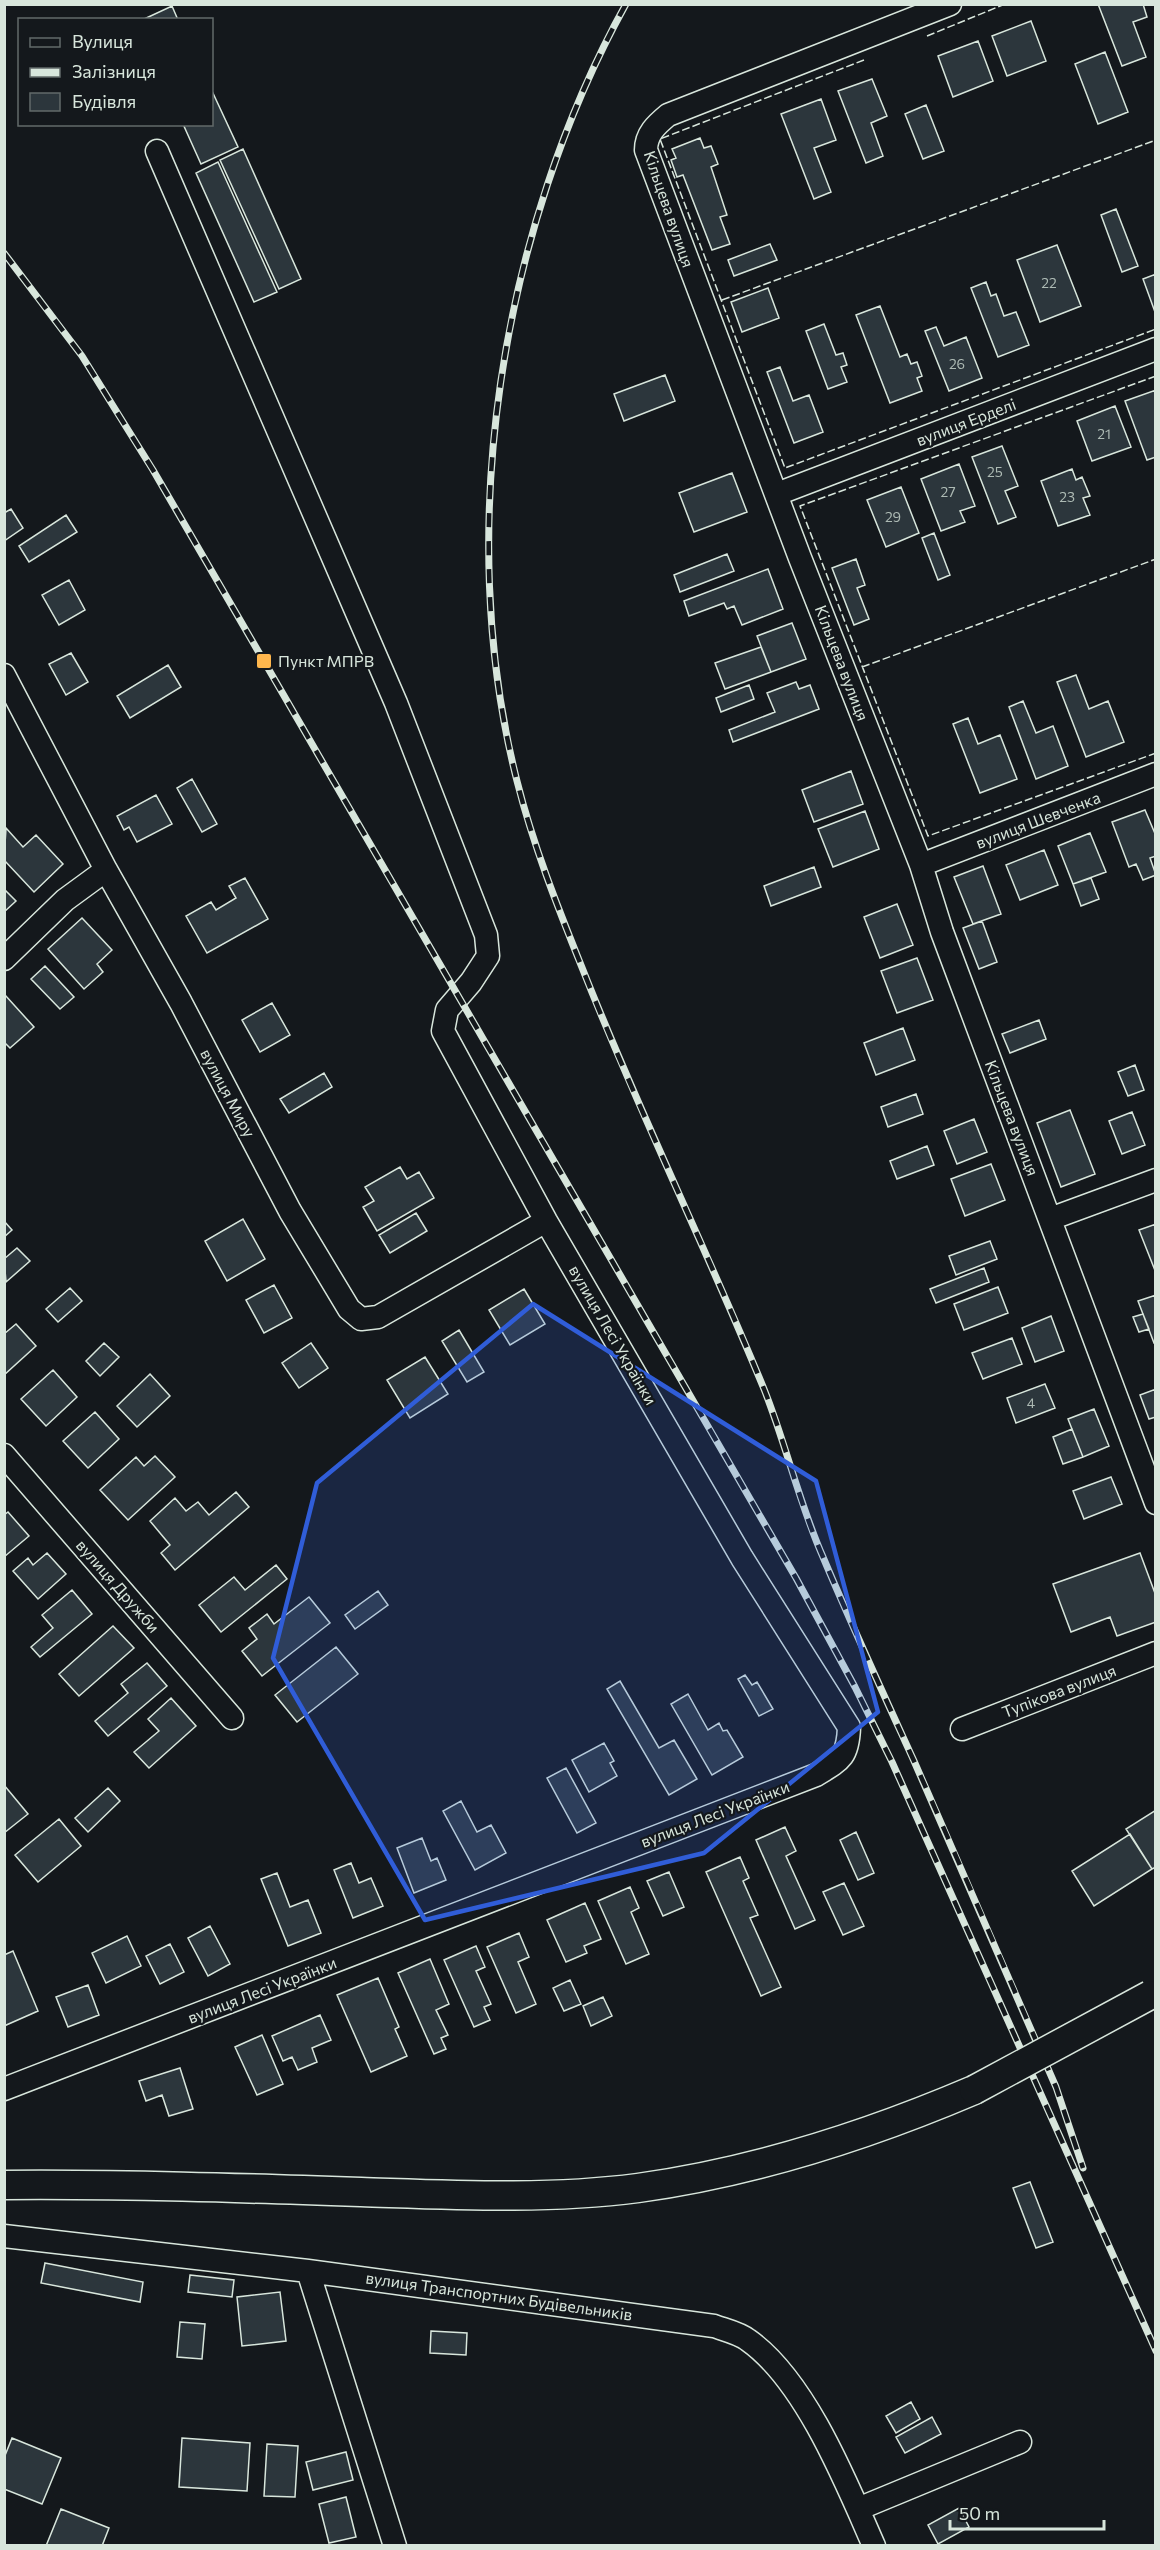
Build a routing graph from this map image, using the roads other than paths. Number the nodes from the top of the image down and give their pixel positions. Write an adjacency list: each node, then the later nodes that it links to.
1 (950, 4): 4 (street, Кільцева вулиця)
2 (157, 151): 12 (street)
3 (1155, 350): 4 (street, вулиця Ерделі)
4 (777, 495): 7 (street, Кільцева вулиця)
5 (4, 675): 8 (street, вулиця Миру)
6 (1155, 774): 7 (street, вулиця Шевченка)
7 (921, 865): 11 (street, Кільцева вулиця)
8 (106, 870): 9 (street); 12 (street, вулиця Миру)
9 (4, 959)
10 (1155, 1180): 11 (street)
11 (1050, 1219): 14 (street, Кільцева вулиця)
12 (546, 1221): 19 (street, вулиця Лесі Українки)
13 (4, 1455): 16 (street, вулиця Дружби)
14 (1155, 1503)
15 (1155, 1653): 17 (street, Тупікова вулиця)
16 (232, 1718)
17 (962, 1729)
18 (1153, 1993): 20 (main road, bridge)
19 (4, 2089)
20 (4, 2185)
21 (4, 2236): 22 (street, вулиця Транспортних Будівельників)
22 (308, 2271): 24 (street, вулиця Транспортних Будівельників); 25 (street)
23 (1020, 2442): 24 (street)
24 (858, 2510): 26 (street, вулиця Транспортних Будівельників)
25 (395, 2546)
26 (874, 2546)

